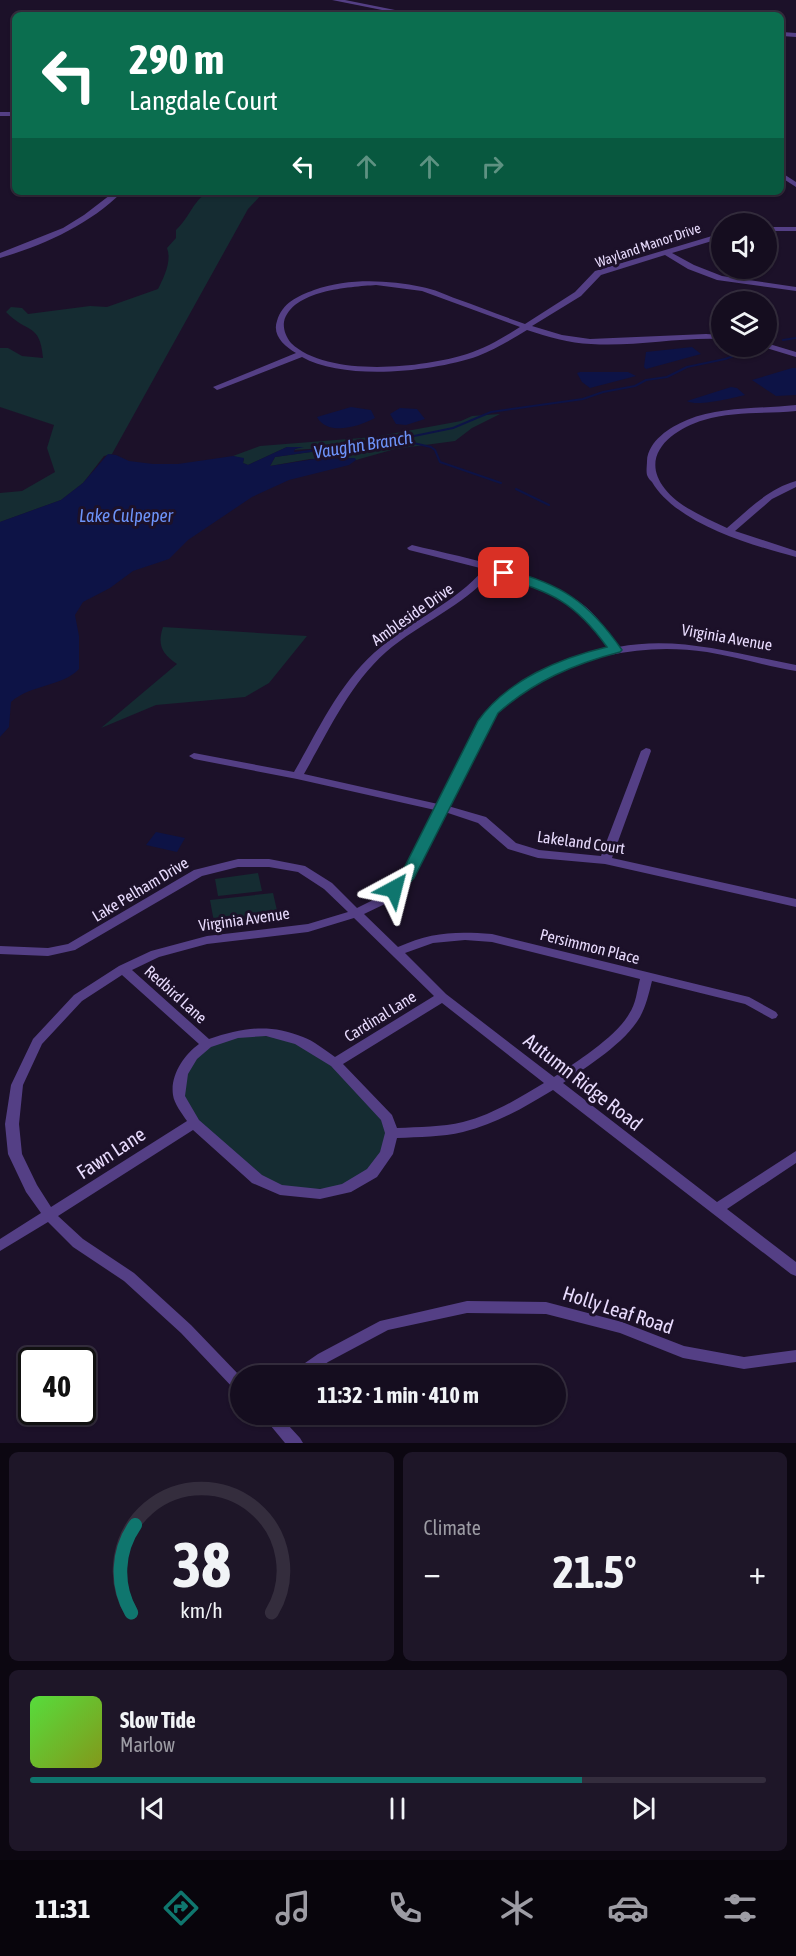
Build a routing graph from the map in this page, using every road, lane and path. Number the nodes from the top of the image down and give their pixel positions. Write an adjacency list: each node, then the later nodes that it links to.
1 (335, 0): 2 (street)
2 (401, 12)
3 (114, 195): 8 (street)
4 (777, 229): 5 (street)
5 (796, 229)
6 (711, 238): 7 (street, Wayland Manor Drive)
7 (665, 252): 9 (street); 10 (street, Wayland Manor Drive)
8 (0, 256)
9 (796, 289)
10 (526, 327): 11 (street); 13 (street, Wayland Manor Drive); 13 (street)
11 (711, 336)
12 (777, 349): 14 (street)
13 (301, 354): 15 (street)
14 (796, 355)
15 (217, 387)
16 (796, 408): 18 (street)
17 (796, 484): 18 (street)
18 (730, 530): 20 (street)
19 (412, 548): 21 (street)
20 (796, 554)
21 (490, 569): 22 (street); 26 (street, Ambleside Drive)
22 (615, 650): 23 (street, Virginia Avenue); 27 (street, Virginia Avenue)
23 (796, 668)
24 (646, 751): 28 (street)
25 (194, 756): 26 (street, Lakeland Court)
26 (297, 776): 27 (street, Lakeland Court)
27 (442, 810): 28 (street, Lakeland Court); 30 (street, Virginia Avenue)
28 (605, 860): 29 (street, Lakeland Court)
29 (796, 903)
30 (355, 914): 31 (street, Lake Pelham Drive); 32 (street, Autumn Ridge Road); 33 (street, Virginia Avenue)
31 (0, 950)
32 (397, 952): 34 (street, Persimmon Place); 35 (street, Autumn Ridge Road)
33 (123, 969): 37 (street, Redbird Lane); 44 (street, Virginia Avenue)
34 (647, 977): 36 (street, Persimmon Place); 39 (street)
35 (442, 996): 38 (street, Cardinal Lane); 39 (street, Autumn Ridge Road)
36 (772, 1016)
37 (207, 1044): 38 (street); 40 (street)
38 (335, 1063): 41 (street)
39 (552, 1083): 41 (street); 43 (street, Autumn Ridge Road)
40 (194, 1123): 41 (street); 44 (street, Fawn Lane)
41 (392, 1133)
42 (796, 1156): 43 (street)
43 (716, 1209): 46 (street, Autumn Ridge Road)
44 (50, 1216): 45 (street, Fawn Lane); 49 (street, Virginia Avenue)
45 (0, 1246)
46 (796, 1270)
47 (796, 1356): 48 (street, Holly Leaf Road)
48 (313, 1365)
49 (230, 1375)
50 (278, 1425): 51 (street)
51 (295, 1443)

